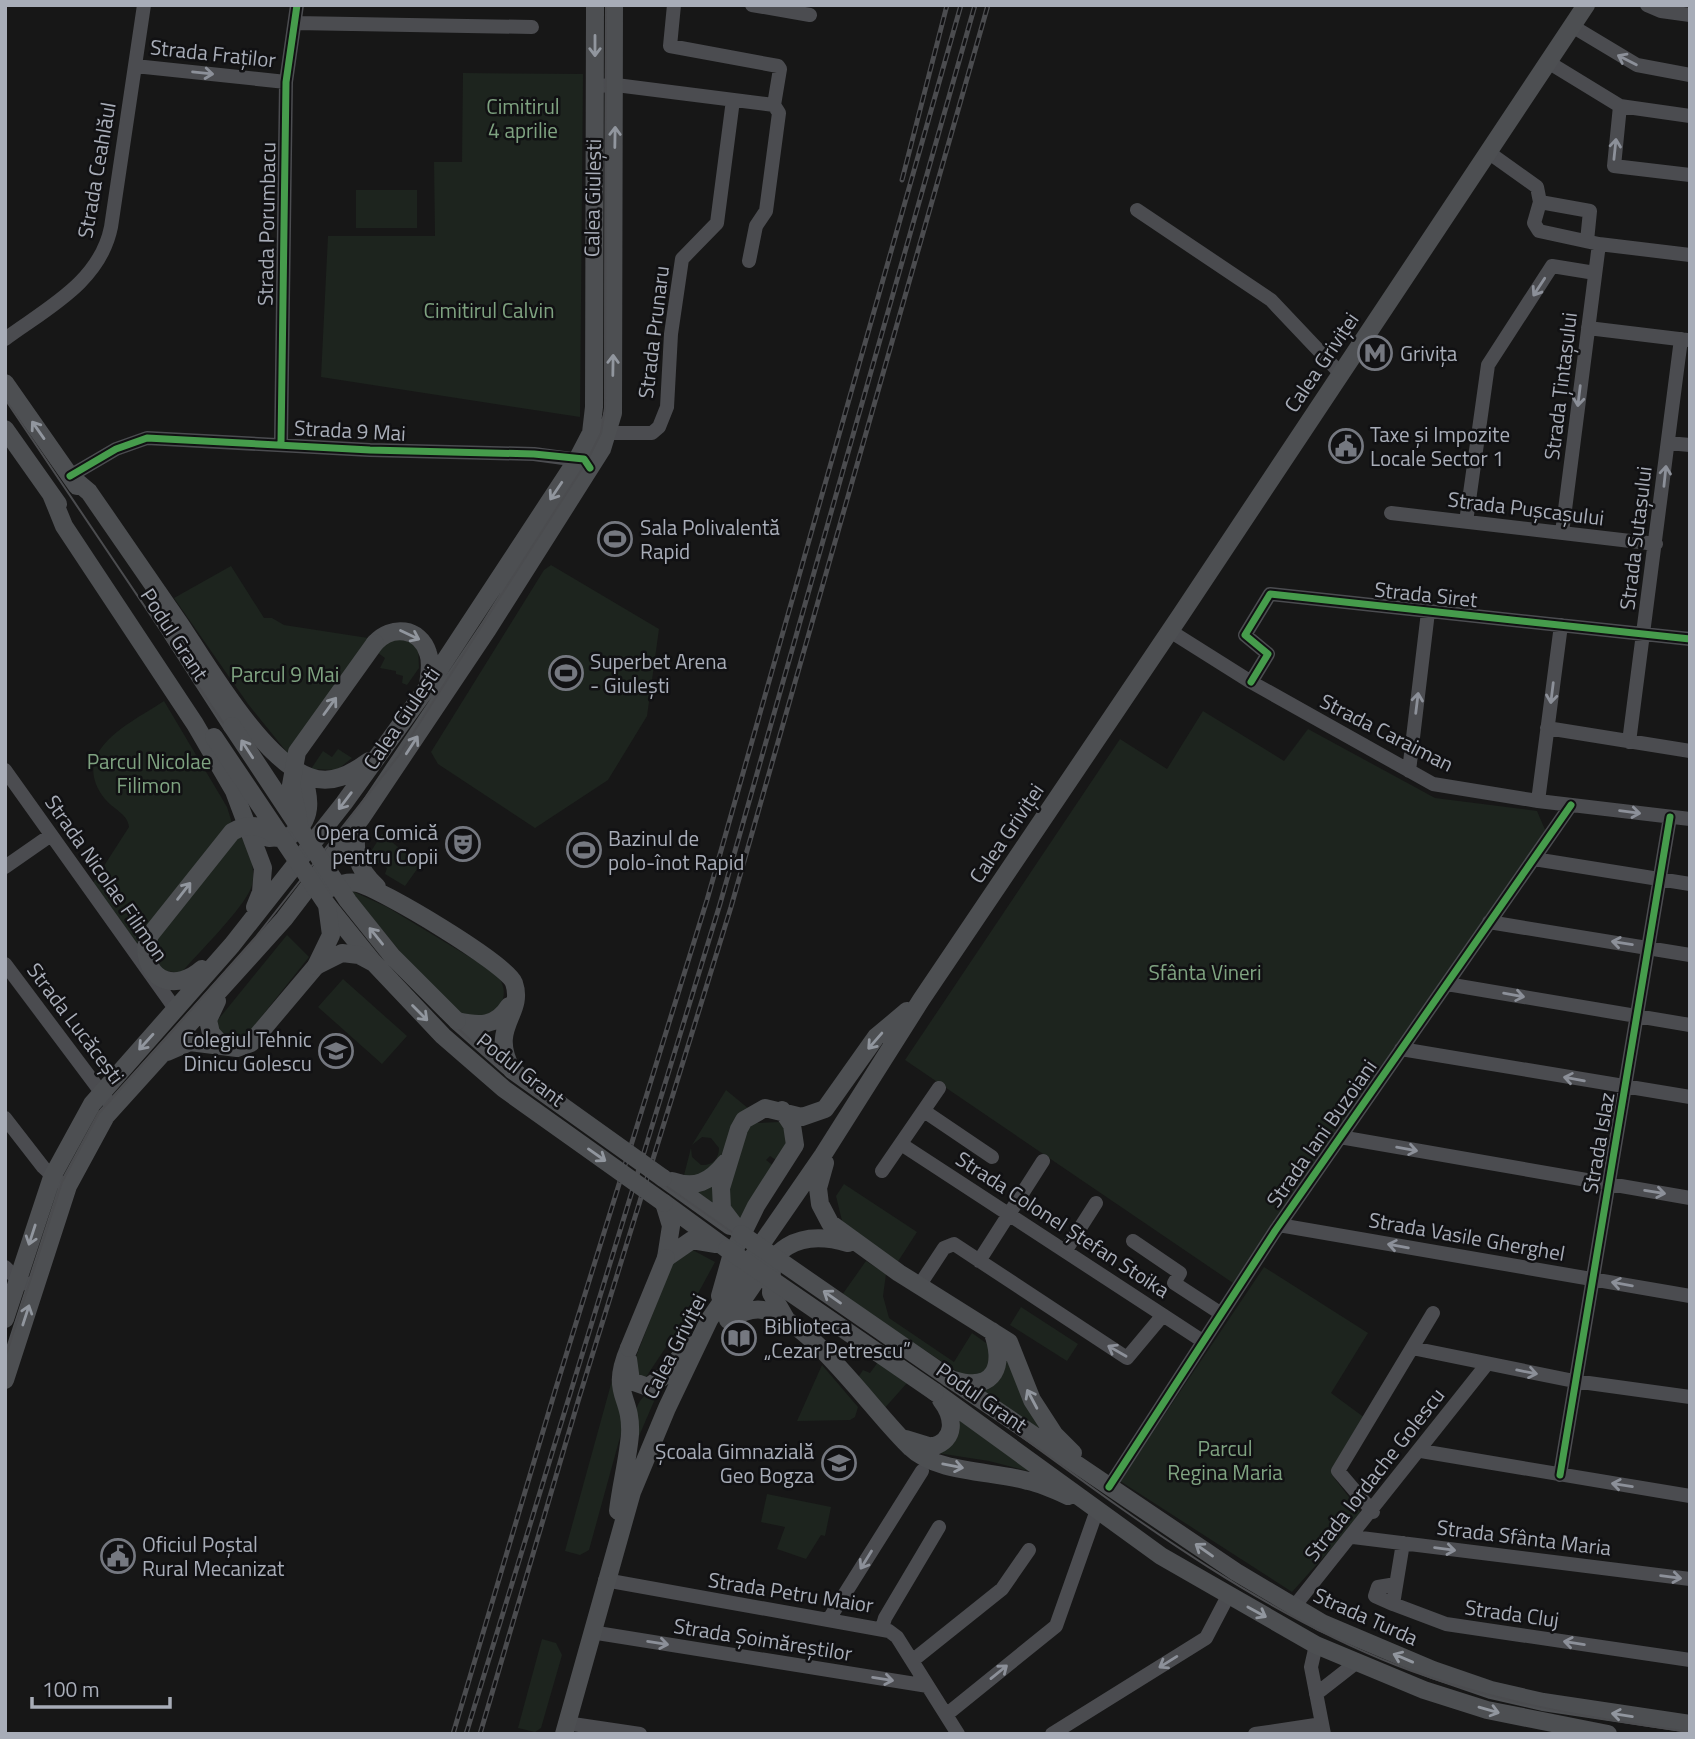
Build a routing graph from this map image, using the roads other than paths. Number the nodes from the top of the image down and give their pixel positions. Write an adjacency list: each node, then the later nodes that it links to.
1 (144, 5): 15 (street, Strada Ceahlăul)
2 (297, 5): 11 (street, Strada Porumbacu)
3 (595, 5): 19 (main road, Calea Giulești, one-way to 19)
4 (614, 5): 18 (main road, Calea Giulești)
5 (674, 5): 21 (street)
6 (752, 5): 9 (street)
7 (1586, 5): 12 (main road, Calea Griviței)
8 (1647, 5): 10 (street)
9 (810, 15)
10 (1690, 15)
11 (295, 23): 13 (street); 17 (street, Strada Porumbacu)
12 (1572, 26): 14 (main road, Calea Griviței); 16 (street, one-way to 12)
13 (532, 27)
14 (1548, 62): 22 (street); 24 (main road, Calea Griviței)
15 (135, 66): 17 (street, Strada Fraților, one-way to 17); 33 (street, Strada Ceahlăul)
16 (1690, 75)
17 (286, 82): 39 (street, Strada Porumbacu)
18 (616, 85): 19 (street); 20 (street); 38 (main road, Calea Giulești, one-way to 18)
19 (595, 86): 38 (main road, Calea Giulești)
20 (733, 100): 21 (street); 38 (street, Strada Prunaru)
21 (774, 105): 30 (street)
22 (1620, 106): 23 (street); 25 (street, one-way to 22)
23 (1690, 116)
24 (1488, 152): 26 (street); 35 (main road, Calea Griviței)
25 (1690, 176)
26 (1541, 202): 28 (street, Strada Țintașului); 28 (street)
27 (1136, 211): 35 (street)
28 (1593, 242): 29 (street); 31 (street, Strada Țintașului)
29 (1690, 255)
30 (749, 261)
31 (1595, 273): 32 (street, Strada Țintașului); 46 (street, one-way to 46)
32 (1588, 328): 34 (street); 47 (street, Strada Țintașului, one-way to 47)
33 (5, 338)
34 (1685, 340): 40 (street, Strada Sutașului)
35 (1341, 374): 51 (main road, Calea Griviței)
36 (5, 383): 43 (main road, one-way to 36)
37 (5, 429): 44 (main road)
38 (600, 433): 42 (main road, Calea Giulești)
39 (281, 443): 42 (street, Strada 9 Mai); 43 (street, Strada 9 Mai)
40 (1668, 443): 41 (street); 48 (street, Strada Sutașului, one-way to 40)
41 (1690, 445)
42 (584, 463): 55 (main road, Calea Giulești, one-way to 55); 67 (main road, Calea Giulești, one-way to 42)
43 (70, 477): 62 (main road); 71 (main road, Podul Grant, one-way to 43, bridge)
44 (51, 494): 70 (main road); 72 (main road, Podul Grant, bridge)
45 (1391, 513): 46 (street, Strada Pușcașului)
46 (1466, 522): 47 (street, Strada Pușcașului)
47 (1562, 533): 48 (street, Strada Pușcașului)
48 (1656, 544): 52 (street, Strada Sutașului)
49 (1428, 612): 50 (street, Strada Siret); 54 (street, Strada Siret); 61 (street, one-way to 49)
50 (1560, 625): 52 (street, Strada Siret); 56 (street, one-way to 56)
51 (1170, 631): 54 (street, Strada Caraiman); 90 (main road, Calea Griviței)
52 (1644, 634): 53 (street, Strada Siret); 57 (street, Strada Sutașului)
53 (1690, 639)
54 (1251, 682): 61 (street, Strada Caraiman)
55 (428, 688): 59 (main road, Calea Giulești); 71 (main road, one-way to 55, bridge)
56 (1547, 728): 57 (street); 63 (street)
57 (1629, 742): 58 (street)
58 (1690, 751)
59 (380, 753): 62 (main road); 81 (main road, Calea Giulești, one-way to 81)
60 (5, 769): 69 (street, Strada Nicolae Filimon)
61 (1409, 771): 63 (street, Strada Caraiman)
62 (302, 774): 70 (main road)
63 (1538, 802): 64 (street, Strada Caraiman); 68 (street)
64 (1571, 805): 65 (street, Strada Caraiman, one-way to 65); 68 (street, Strada Iani Buzoiani)
65 (1670, 817): 66 (street, Strada Caraiman); 75 (street, Strada Islaz)
66 (1690, 819)
67 (358, 822): 77 (main road); 79 (main road, Calea Giulești)
68 (1553, 831): 73 (street, Strada Iani Buzoiani)
69 (51, 835): 74 (street); 91 (street, Strada Nicolae Filimon)
70 (253, 835): 81 (main road)
71 (303, 836): 93 (main road, Podul Grant, one-way to 71, bridge)
72 (290, 851): 78 (main road, Podul Grant, bridge); 81 (main road, one-way to 72, bridge)
73 (1534, 859): 75 (street); 80 (street, Strada Iani Buzoiani)
74 (5, 867)
75 (1659, 879): 76 (street); 82 (street, Strada Islaz)
76 (1690, 884)
77 (385, 894): 79 (main road); 89 (main road)
78 (327, 905): 84 (main road, Podul Grant, bridge); 86 (main road, bridge)
79 (284, 919): 87 (main road, Calea Giulești)
80 (1489, 922): 82 (street, one-way to 80); 88 (street, Strada Iani Buzoiani)
81 (236, 940): 91 (main road, Calea Giulești)
82 (1648, 947): 83 (street); 92 (street, Strada Islaz)
83 (1690, 955)
84 (373, 963): 86 (main road, bridge); 120 (main road, Podul Grant, one-way to 120, bridge)
85 (5, 964): 101 (street, Strada Lucăcești)
86 (316, 966): 95 (main road)
87 (242, 968): 95 (main road); 97 (main road, Calea Giulești)
88 (1447, 984): 92 (street, one-way to 92); 96 (street, Strada Iani Buzoiani)
89 (515, 998): 93 (main road); 98 (main road)
90 (921, 1000): 104 (main road, one-way to 104); 107 (main road, Calea Griviței)
91 (176, 1010): 101 (main road, Calea Giulești, one-way to 101)
92 (1638, 1017): 94 (street); 99 (street, Strada Islaz)
93 (457, 1021): 98 (main road, Podul Grant)
94 (1690, 1025)
95 (223, 1046): 97 (main road)
96 (1401, 1049): 99 (street, one-way to 96); 108 (street, Strada Iani Buzoiani)
97 (158, 1056): 103 (main road, Calea Giulești)
98 (512, 1070): 115 (main road, Podul Grant, bridge)
99 (1625, 1087): 102 (street); 117 (street, Strada Islaz)
100 (939, 1088): 105 (street)
101 (100, 1093): 103 (street, Strada Lucăcești); 114 (main road, Calea Giulești)
102 (1690, 1097)
103 (113, 1106): 118 (main road, Calea Giulești)
104 (782, 1110): 110 (main road); 140 (main road)
105 (924, 1111): 109 (street); 111 (street)
106 (5, 1118): 114 (street)
107 (836, 1137): 116 (main road, Calea Griviței); 126 (main road)
108 (1340, 1137): 117 (street, one-way to 117); 123 (street, Strada Iani Buzoiani)
109 (901, 1144): 113 (street); 122 (street, Strada Colonel Ștefan Stoika)
110 (730, 1157): 115 (main road); 124 (main road)
111 (992, 1157)
112 (1044, 1161): 122 (street)
113 (882, 1171)
114 (52, 1177): 118 (street); 132 (main road, Calea Giulești, one-way to 132)
115 (663, 1178): 124 (main road, Podul Grant)
116 (804, 1184): 129 (main road); 140 (main road, Calea Griviței)
117 (1608, 1185): 119 (street, one-way to 119); 133 (street, Strada Islaz)
118 (68, 1186): 135 (main road, Calea Giulești)
119 (1690, 1198)
120 (664, 1203): 127 (main road, Podul Grant); 130 (main road)
121 (1096, 1203): 128 (street)
122 (1010, 1214): 128 (street, Strada Colonel Ștefan Stoika); 131 (street)
123 (1279, 1225): 133 (street, Strada Vasile Gherghel, one-way to 123); 137 (street, Strada Iani Buzoiani)
124 (741, 1234): 148 (main road, Podul Grant, one-way to 124, bridge)
125 (1133, 1241): 137 (street)
126 (858, 1246): 129 (main road); 134 (main road)
127 (727, 1249): 130 (main road); 151 (main road, Podul Grant, bridge)
128 (1066, 1250): 139 (street, Strada Colonel Ștefan Stoika)
129 (776, 1253): 140 (main road); 142 (main road)
130 (666, 1258): 146 (main road, bridge)
131 (979, 1261): 134 (street); 139 (street, one-way to 131)
132 (11, 1273): 135 (street); 141 (main road, Calea Giulești)
133 (1591, 1279): 136 (street, Strada Vasile Gherghel, one-way to 133); 150 (street, Strada Islaz)
134 (919, 1286): 143 (main road)
135 (35, 1287): 149 (main road, Calea Giulești, one-way to 135)
136 (1690, 1296)
137 (1220, 1313): 144 (street, Strada Iani Buzoiani)
138 (1433, 1313): 145 (street)
139 (1163, 1315): 144 (street, Strada Colonel Ștefan Stoika)
140 (718, 1317): 142 (main road); 146 (main road); 166 (main road, Calea Griviței)
141 (5, 1319)
142 (790, 1324): 153 (main road)
143 (992, 1331): 148 (main road); 158 (main road, one-way to 143)
144 (1201, 1340): 158 (street, Strada Iani Buzoiani)
145 (1412, 1348): 147 (street); 161 (street)
146 (629, 1349): 166 (main road)
147 (1487, 1364): 150 (street, one-way to 150); 154 (street, Strada Iordache Golescu)
148 (948, 1378): 155 (main road, Podul Grant)
149 (5, 1380)
150 (1574, 1381): 152 (street); 157 (street, Strada Islaz)
151 (935, 1392): 153 (main road); 160 (main road, Podul Grant)
152 (1690, 1397)
153 (897, 1433): 160 (main road, one-way to 160)
154 (1421, 1451): 157 (street); 161 (street, Strada Iordache Golescu)
155 (1062, 1456): 158 (main road, Strada Turda)
156 (922, 1471): 171 (street, one-way to 171)
157 (1560, 1475): 159 (street, one-way to 157)
158 (1109, 1487): 170 (main road, Strada Turda, one-way to 158)
159 (1690, 1496)
160 (1097, 1510): 169 (main road); 180 (street, one-way to 160)
161 (1373, 1512): 163 (street, Strada Iordache Golescu)
162 (939, 1527): 172 (street)
163 (1353, 1537): 164 (street, Strada Sfânta Maria); 170 (street, Strada Iordache Golescu)
164 (1403, 1544): 167 (street, Strada Sfânta Maria, one-way to 167); 175 (street, Strada Cluj, one-way to 164)
165 (1029, 1550): 176 (street)
166 (613, 1552): 168 (main road, Calea Griviței)
167 (1690, 1579)
168 (605, 1580): 171 (street, Strada Petru Maior); 173 (main road, Calea Griviței)
169 (1228, 1596): 174 (main road, one-way to 174); 186 (street, one-way to 186)
170 (1293, 1608): 181 (main road, Strada Turda, one-way to 170)
171 (829, 1619): 172 (street, Strada Petru Maior)
172 (882, 1628): 176 (street, Strada Petru Maior)
173 (591, 1632): 178 (street, Strada Șoimăreștilor, one-way to 178); 182 (main road, Calea Griviței)
174 (1316, 1645): 177 (main road); 179 (street)
175 (1690, 1660)
176 (912, 1661): 178 (street, Strada Petru Maior)
177 (1357, 1662): 179 (street); 188 (main road, one-way to 188)
178 (928, 1686): 180 (street, Strada Petru Maior)
179 (1317, 1694): 183 (street)
180 (946, 1715): 185 (street, Strada Petru Maior)
181 (1690, 1724)
182 (565, 1728): 184 (street)
183 (1323, 1729): 187 (street)
184 (640, 1734)
185 (958, 1734)
186 (1052, 1734)
187 (1255, 1734)
188 (1608, 1734)

